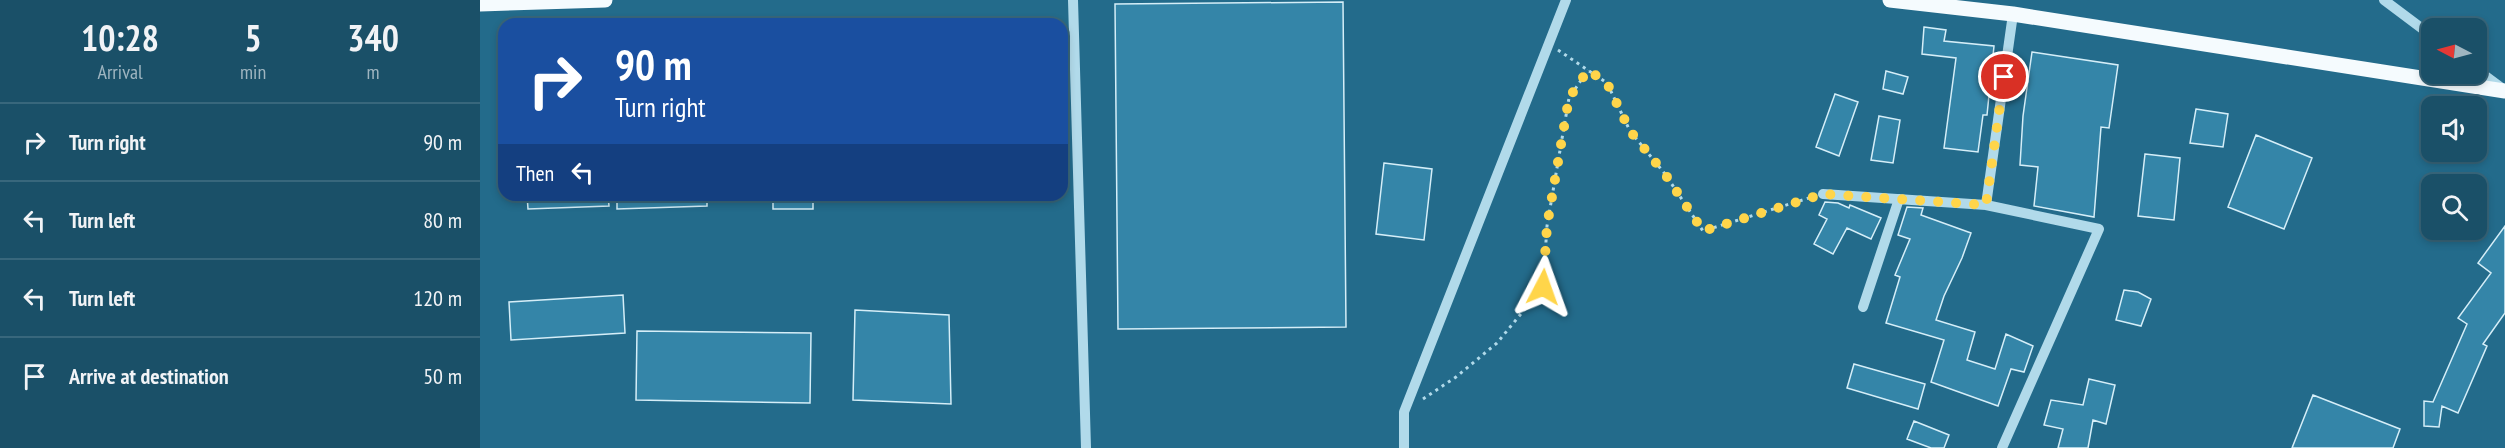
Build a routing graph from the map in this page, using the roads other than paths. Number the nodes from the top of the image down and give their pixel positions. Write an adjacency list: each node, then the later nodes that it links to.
1 (604, 0): 6 (main road)
2 (1073, 0): 15 (street)
3 (1566, 0): 16 (street)
4 (1890, 0): 7 (main road)
5 (2384, 0): 8 (street)
6 (480, 4)
7 (2013, 14): 10 (main road); 13 (street)
8 (2421, 28)
9 (2487, 77): 10 (street)
10 (2505, 91)
11 (1823, 194): 12 (street)
12 (1899, 199): 13 (street); 14 (street)
13 (1986, 205): 17 (street)
14 (1863, 307)
15 (1086, 448)
16 (1404, 448)
17 (2002, 448)

